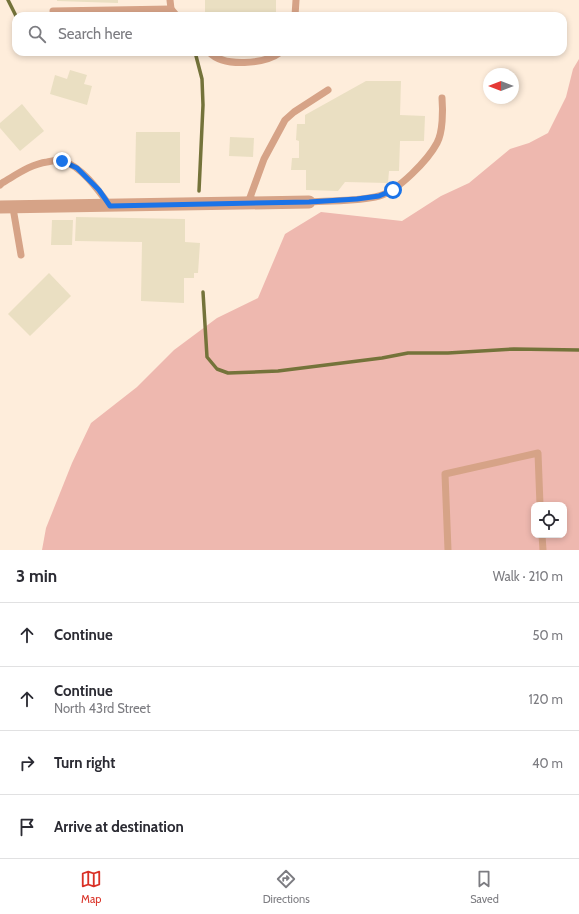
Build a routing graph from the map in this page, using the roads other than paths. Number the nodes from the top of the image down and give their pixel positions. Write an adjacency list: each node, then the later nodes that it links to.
1 (170, 0): 3 (lane)
2 (296, 0): 6 (lane)
3 (171, 9): 4 (lane); 5 (lane)
4 (53, 10)
5 (174, 12)
6 (295, 12)
7 (214, 56): 8 (lane)
8 (275, 56)
9 (328, 90): 13 (lane)
10 (442, 98): 12 (lane)
11 (0, 185): 14 (lane)
12 (309, 202): 13 (street)
13 (248, 203): 14 (street)
14 (110, 206): 15 (street)
15 (6, 207): 16 (lane)
16 (21, 255)
17 (540, 502): 19 (lane)
18 (542, 538): 20 (lane)
19 (448, 550)
20 (543, 550)

